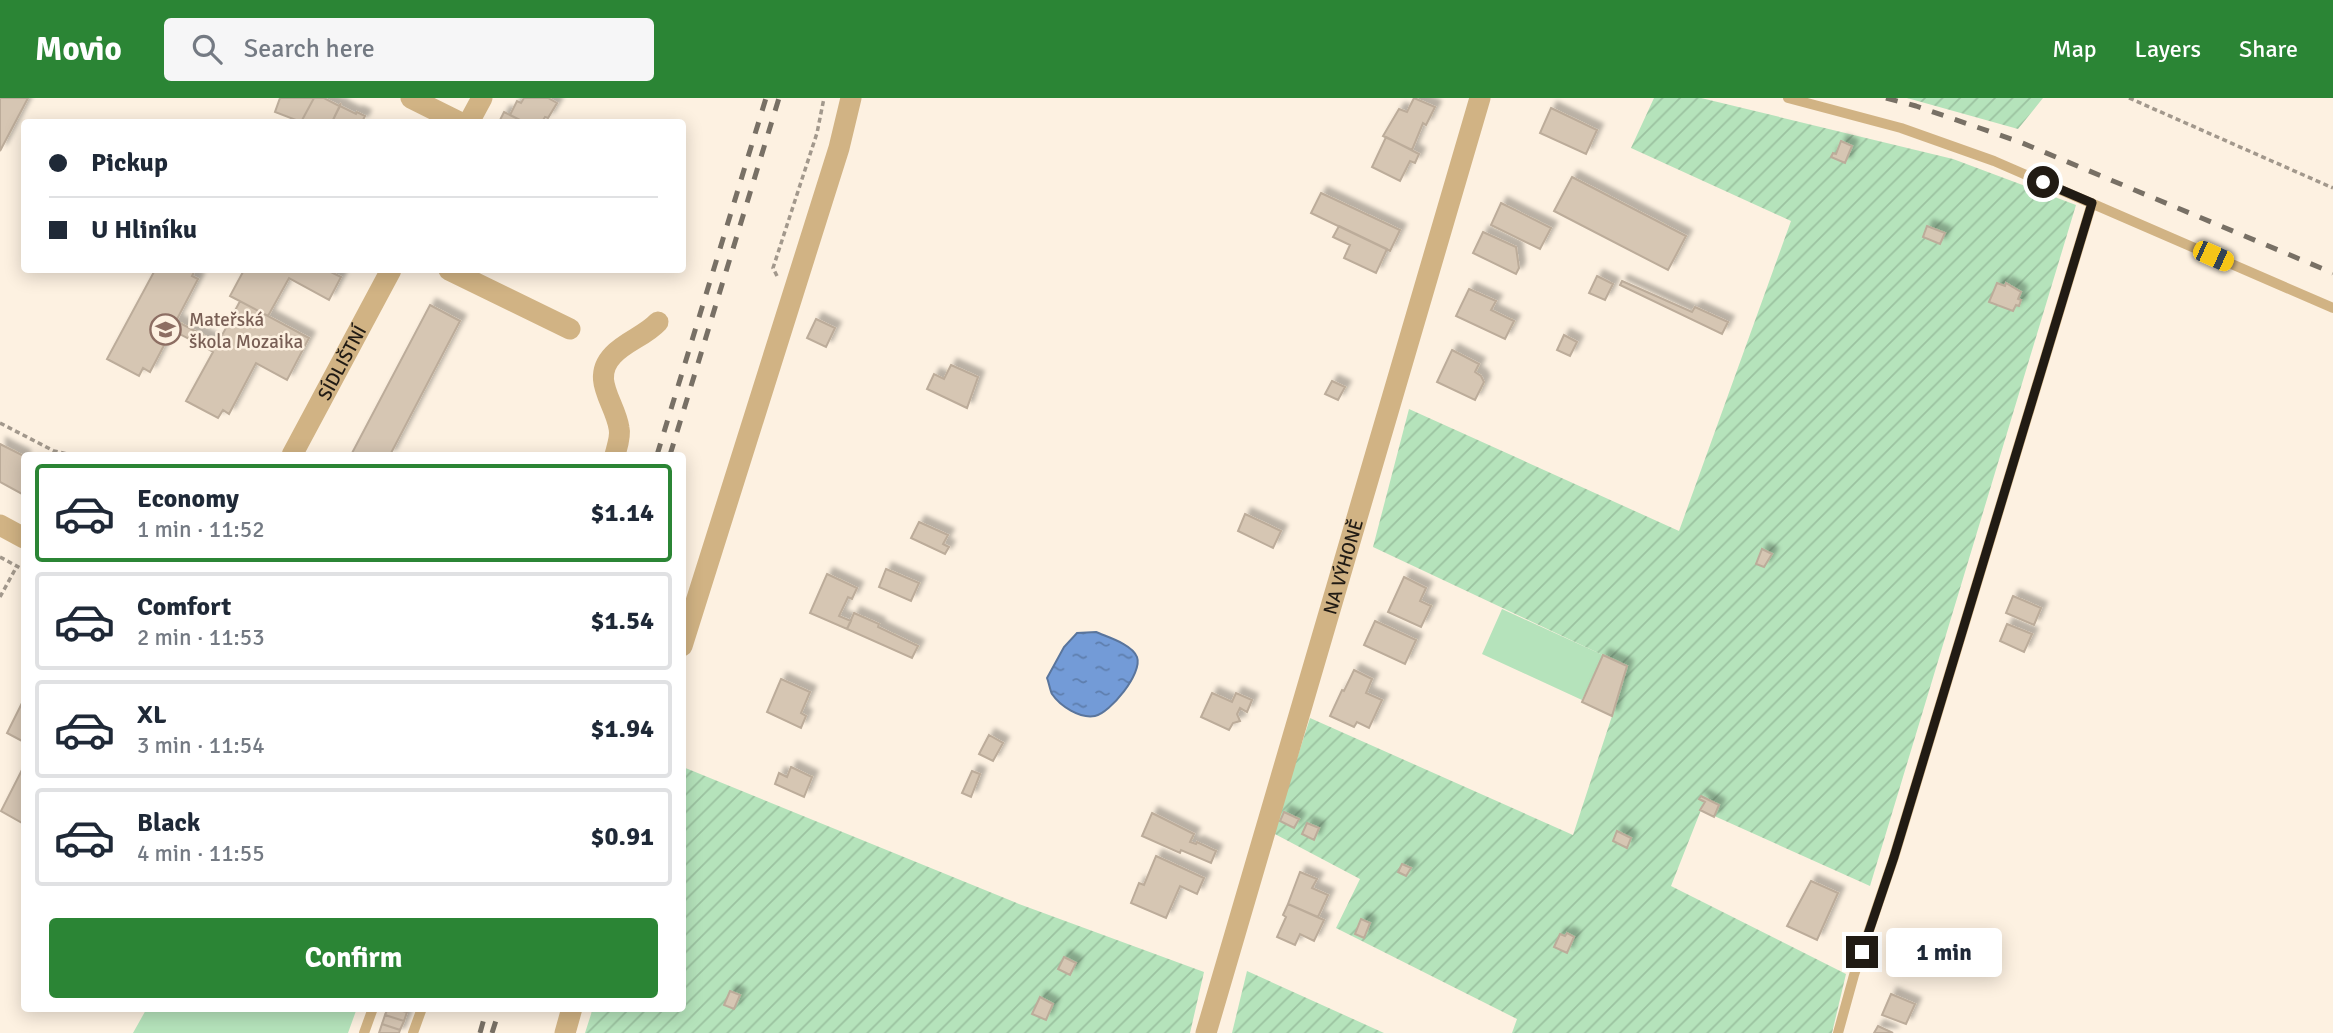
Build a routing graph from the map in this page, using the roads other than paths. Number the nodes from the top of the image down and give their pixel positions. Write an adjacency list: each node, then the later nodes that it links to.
1 (411, 98): 6 (street)
2 (482, 98): 7 (street)
3 (851, 98): 18 (street)
4 (1480, 98): 25 (street, NA VÝHONĚ)
5 (1788, 98): 8 (lane)
6 (453, 119)
7 (471, 119)
8 (2092, 203): 11 (lane); 26 (lane)
9 (389, 273): 14 (street, SÍDLIŠTNÍ)
10 (455, 273): 13 (street)
11 (2333, 309)
12 (658, 322): 15 (street)
13 (570, 329)
14 (294, 452)
15 (616, 452)
16 (0, 525): 17 (street)
17 (21, 536)
18 (686, 633)
19 (372, 1012): 22 (lane)
20 (421, 1012): 23 (lane)
21 (571, 1012): 24 (street)
22 (364, 1033)
23 (413, 1033)
24 (565, 1033)
25 (1206, 1033)
26 (1838, 1033)

